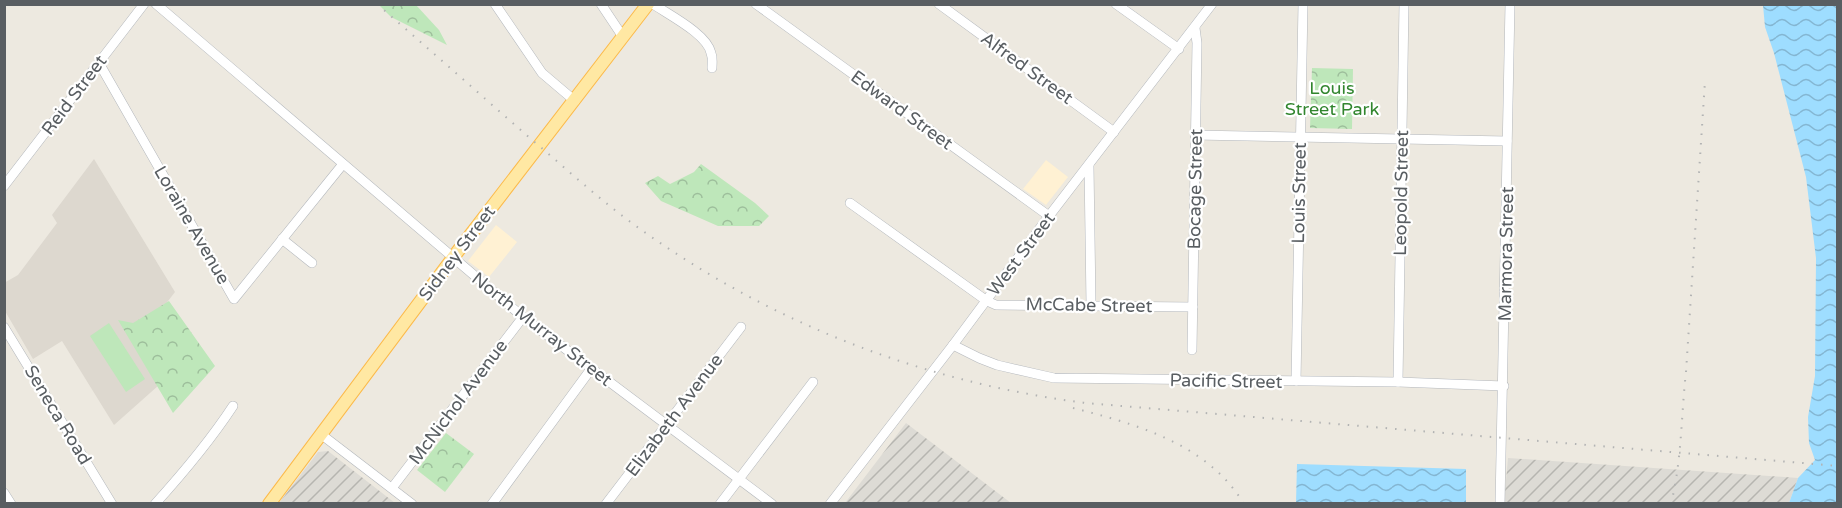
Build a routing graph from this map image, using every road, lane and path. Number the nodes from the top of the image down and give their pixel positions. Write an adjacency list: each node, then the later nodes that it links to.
1 (144, 4): 17 (street, Reid Street)
2 (156, 4): 25 (street, North Murray Street)
3 (495, 4): 19 (street)
4 (601, 4): 15 (street)
5 (648, 4): 15 (main road, Sidney Street)
6 (653, 4): 18 (street)
7 (756, 4): 29 (street, Edward Street)
8 (939, 4): 20 (street, Alfred Street)
9 (1116, 4): 16 (street)
10 (1212, 4): 14 (street, West Street)
11 (1303, 4): 22 (street, Louis Street)
12 (1404, 4): 23 (street, Leopold Street)
13 (1510, 4): 24 (street, Marmora Street)
14 (1195, 27): 16 (street, West Street); 21 (street, Bocage Street)
15 (623, 37): 19 (main road, Sidney Street)
16 (1179, 49): 20 (street, West Street)
17 (99, 63): 27 (street, Reid Street); 30 (street, Loraine Avenue)
18 (712, 68)
19 (575, 101): 31 (main road, Sidney Street)
20 (1114, 132): 26 (street, West Street)
21 (1196, 135): 22 (street); 35 (street, Bocage Street)
22 (1299, 137): 23 (street); 44 (street, Louis Street)
23 (1402, 139): 24 (street); 46 (street, Leopold Street)
24 (1508, 141): 47 (street, Marmora Street)
25 (343, 164): 30 (street, Loraine Avenue); 31 (street, North Murray Street)
26 (1089, 166): 29 (street, West Street); 34 (street)
27 (4, 186)
28 (850, 202): 33 (street)
29 (1049, 216): 33 (street, West Street)
30 (282, 239): 32 (street)
31 (453, 258): 36 (street, North Murray Street); 50 (main road, Sidney Street)
32 (312, 263)
33 (987, 301): 34 (street, McCabe Street); 40 (street, West Street)
34 (1091, 304): 35 (street, McCabe Street)
35 (1193, 307): 42 (street, Bocage Street)
36 (523, 317): 43 (street, North Murray Street); 52 (street, McNichol Avenue)
37 (4, 327): 39 (street, Seneca Road)
38 (741, 327): 49 (street, Elizabeth Avenue)
39 (13, 341): 41 (street); 55 (street, Seneca Road)
40 (953, 345): 44 (street, Pacific Street); 63 (street, West Street)
41 (4, 347)
42 (1192, 350)
43 (591, 369): 49 (street, North Murray Street); 59 (street)
44 (1296, 381): 46 (street, Pacific Street)
45 (813, 382): 51 (street)
46 (1398, 382): 47 (street, Pacific Street)
47 (1504, 386): 64 (street, Marmora Street)
48 (233, 406): 56 (street)
49 (666, 425): 51 (street, North Murray Street); 60 (street, Elizabeth Avenue)
50 (322, 435): 52 (street); 57 (main road, Sidney Street)
51 (739, 480): 61 (street); 62 (street, North Murray Street)
52 (392, 488): 58 (street)
53 (4, 493): 54 (street)
54 (11, 504)
55 (112, 504)
56 (155, 504)
57 (269, 504)
58 (412, 504)
59 (492, 504)
60 (606, 504)
61 (720, 504)
62 (771, 504)
63 (830, 504)
64 (1500, 504)

